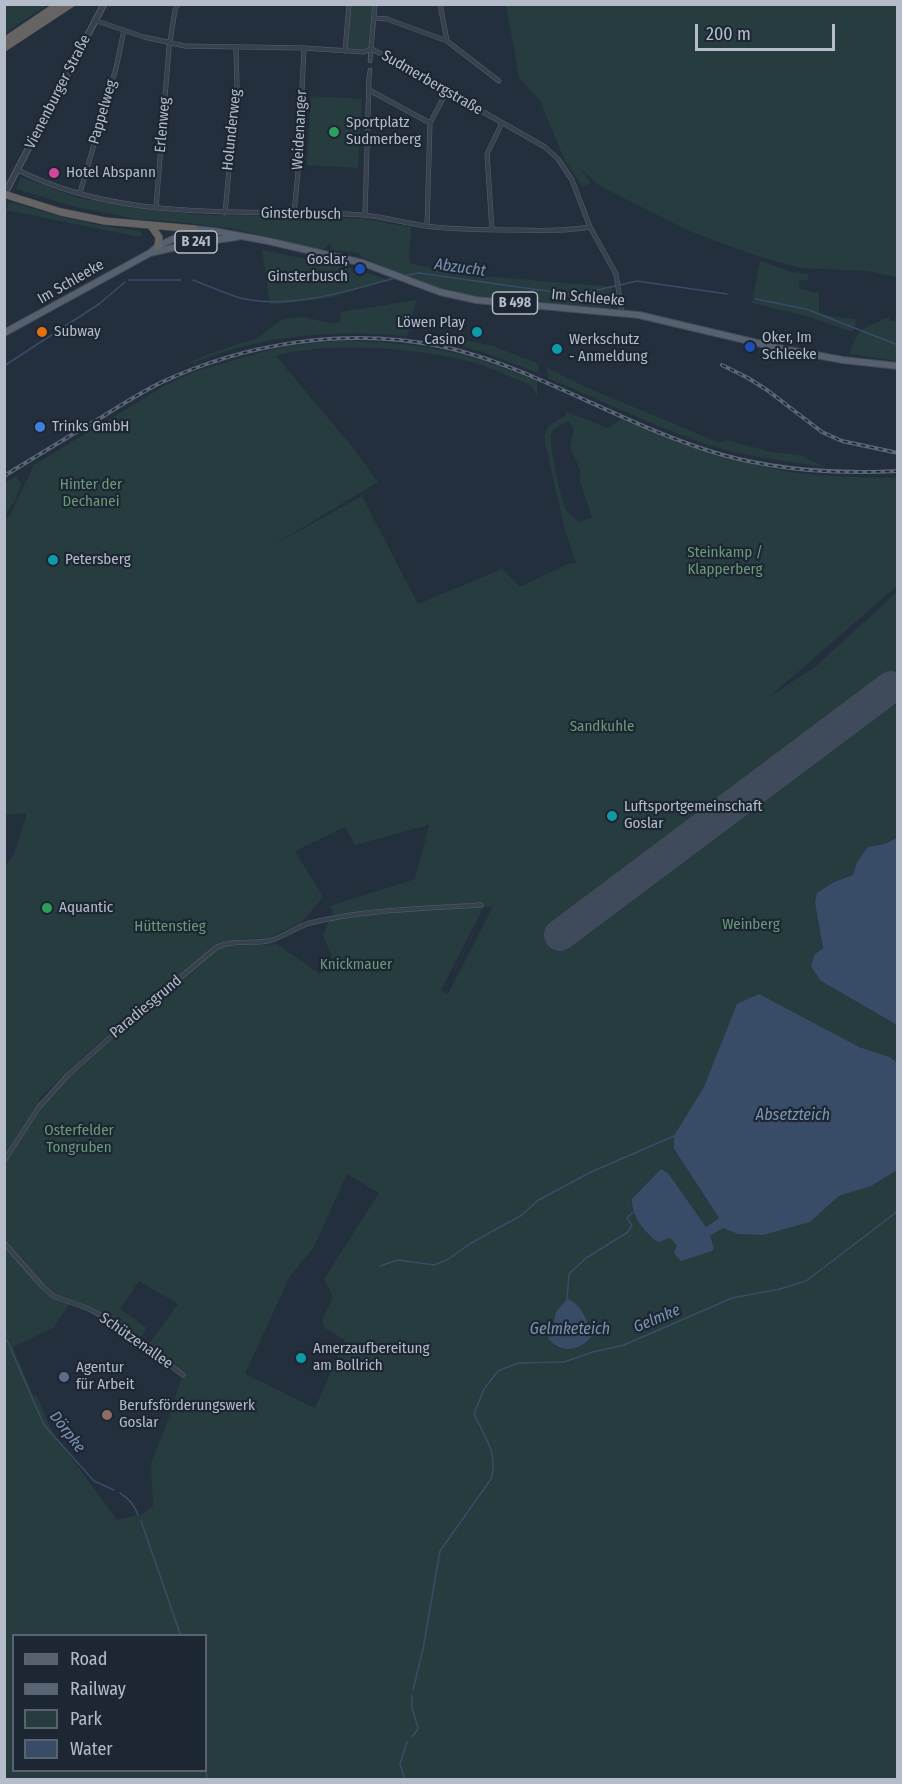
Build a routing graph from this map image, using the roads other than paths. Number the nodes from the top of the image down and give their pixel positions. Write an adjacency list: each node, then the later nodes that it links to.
1 (59, 4): 11 (highway)
2 (71, 4): 15 (highway)
3 (104, 4): 9 (street, Vienenburger Straße)
4 (178, 4): 13 (street, Erlenweg)
5 (349, 4): 18 (street)
6 (375, 4): 8 (street)
7 (440, 4): 12 (street)
8 (374, 18): 12 (street); 17 (street)
9 (94, 20): 10 (street, Sudmerbergstraße); 27 (street, Vienenburger Straße)
10 (124, 30): 13 (street, Sudmerbergstraße); 28 (street, Pappelweg)
11 (4, 41)
12 (447, 41): 22 (street)
13 (170, 44): 14 (street, Sudmerbergstraße); 30 (street, Erlenweg)
14 (236, 47): 16 (street, Sudmerbergstraße); 31 (street, Holunderweg)
15 (4, 48)
16 (304, 48): 18 (street, Sudmerbergstraße); 32 (street, Weidenanger)
17 (370, 49): 18 (street, Sudmerbergstraße); 19 (street); 24 (street, Sudmerbergstraße)
18 (345, 51)
19 (370, 61)
20 (370, 70): 21 (street)
21 (369, 78): 23 (street)
22 (499, 81)
23 (369, 90): 25 (street); 33 (street)
24 (447, 91): 25 (street); 26 (street, Sudmerbergstraße)
25 (430, 123): 35 (street)
26 (502, 123): 36 (street, Sudmerbergstraße); 38 (street)
27 (18, 170): 28 (street, Ginsterbusch); 29 (street, Vienenburger Straße)
28 (80, 193): 30 (street, Ginsterbusch)
29 (4, 195): 34 (highway, bridge)
30 (156, 207): 31 (street, Ginsterbusch)
31 (225, 213): 32 (street, Ginsterbusch)
32 (294, 213): 33 (street, Ginsterbusch)
33 (365, 215): 35 (street, Ginsterbusch)
34 (151, 226): 37 (highway); 40 (highway)
35 (427, 226): 38 (street, Ginsterbusch)
36 (590, 227): 38 (street, Ginsterbusch); 42 (street, Sudmerbergstraße)
37 (194, 229): 39 (main road, Im Schleeke / B 498); 40 (main road, Im Schleeke / B 241)
38 (492, 230)
39 (244, 236): 41 (main road, Im Schleeke / B 241); 42 (main road, Im Schleeke / B 498)
40 (158, 246): 41 (main road, Im Schleeke / B 241)
41 (150, 253): 43 (main road, Im Schleeke / B 241)
42 (622, 313): 44 (main road, Im Schleeke / B 498)
43 (4, 333)
44 (897, 366)
45 (481, 904): 46 (street, Paradiesgrund)
46 (4, 1161)
47 (4, 1243): 48 (street, Schützenallee)
48 (183, 1375)

